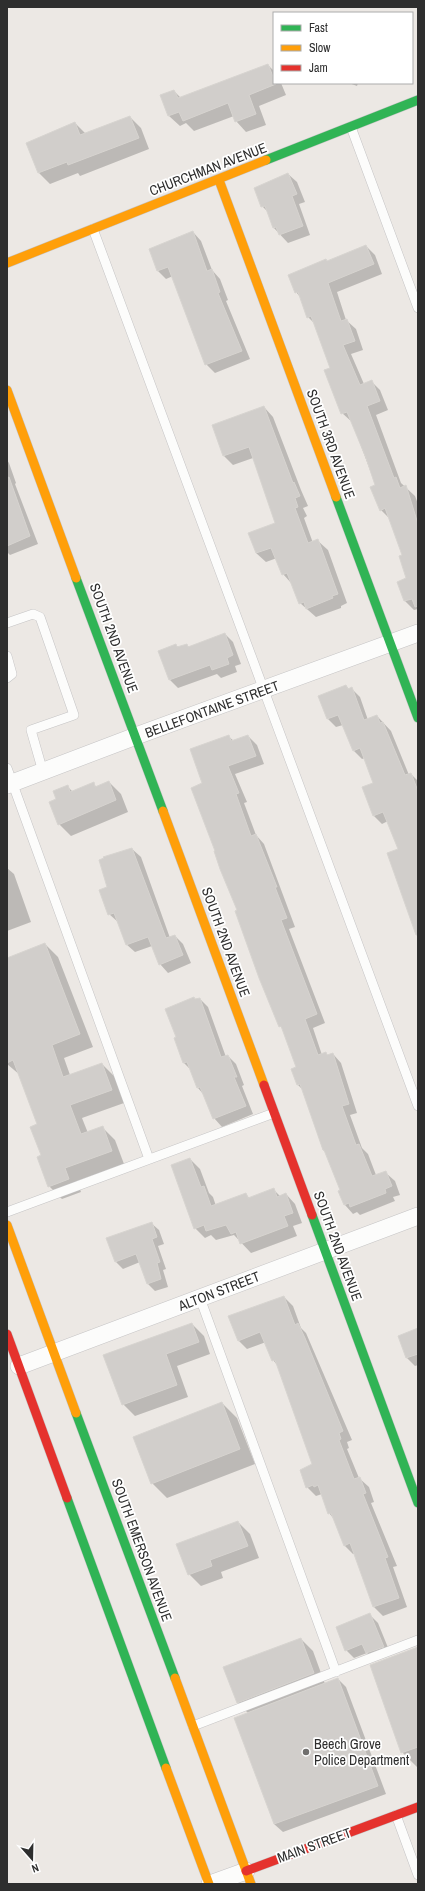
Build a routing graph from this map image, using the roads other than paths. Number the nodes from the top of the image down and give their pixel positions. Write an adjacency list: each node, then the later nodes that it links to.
1 (418, 100): 2 (street, CHURCHMAN AVENUE)
2 (351, 127): 3 (street, CHURCHMAN AVENUE); 6 (lane)
3 (219, 180): 4 (street, CHURCHMAN AVENUE); 10 (street, SOUTH 3RD AVENUE)
4 (93, 228): 5 (street, CHURCHMAN AVENUE); 13 (lane)
5 (7, 263)
6 (418, 308)
7 (7, 390): 15 (street, SOUTH 2ND AVENUE)
8 (7, 623): 16 (lane)
9 (418, 633): 10 (street, BELLEFONTAINE STREET)
10 (391, 644): 13 (street, BELLEFONTAINE STREET); 14 (street, SOUTH 3RD AVENUE)
11 (7, 656): 12 (lane)
12 (7, 678)
13 (264, 690): 15 (street, BELLEFONTAINE STREET); 18 (lane)
14 (418, 718)
15 (136, 736): 16 (street, BELLEFONTAINE STREET); 19 (street, SOUTH 2ND AVENUE)
16 (43, 772): 17 (street, BELLEFONTAINE STREET)
17 (9, 779): 20 (lane)
18 (418, 1106)
19 (274, 1113): 20 (lane); 24 (street, SOUTH 2ND AVENUE)
20 (149, 1159): 21 (lane)
21 (7, 1212)
22 (418, 1216): 24 (street, ALTON STREET)
23 (7, 1225): 27 (street, SOUTH EMERSON AVENUE)
24 (325, 1251): 25 (street, ALTON STREET); 29 (street, SOUTH 2ND AVENUE)
25 (200, 1298): 27 (street, ALTON STREET); 31 (lane)
26 (7, 1334): 28 (street)
27 (55, 1353): 28 (street, ALTON STREET); 32 (street, SOUTH EMERSON AVENUE)
28 (19, 1366): 37 (street)
29 (418, 1503)
30 (418, 1640): 31 (lane)
31 (336, 1672): 32 (lane)
32 (192, 1726): 36 (street, SOUTH EMERSON AVENUE)
33 (418, 1807): 34 (street, MAIN STREET)
34 (396, 1815): 35 (lane); 36 (street, MAIN STREET)
35 (418, 1875)
36 (248, 1878): 37 (street, MAIN STREET)
37 (209, 1884)

